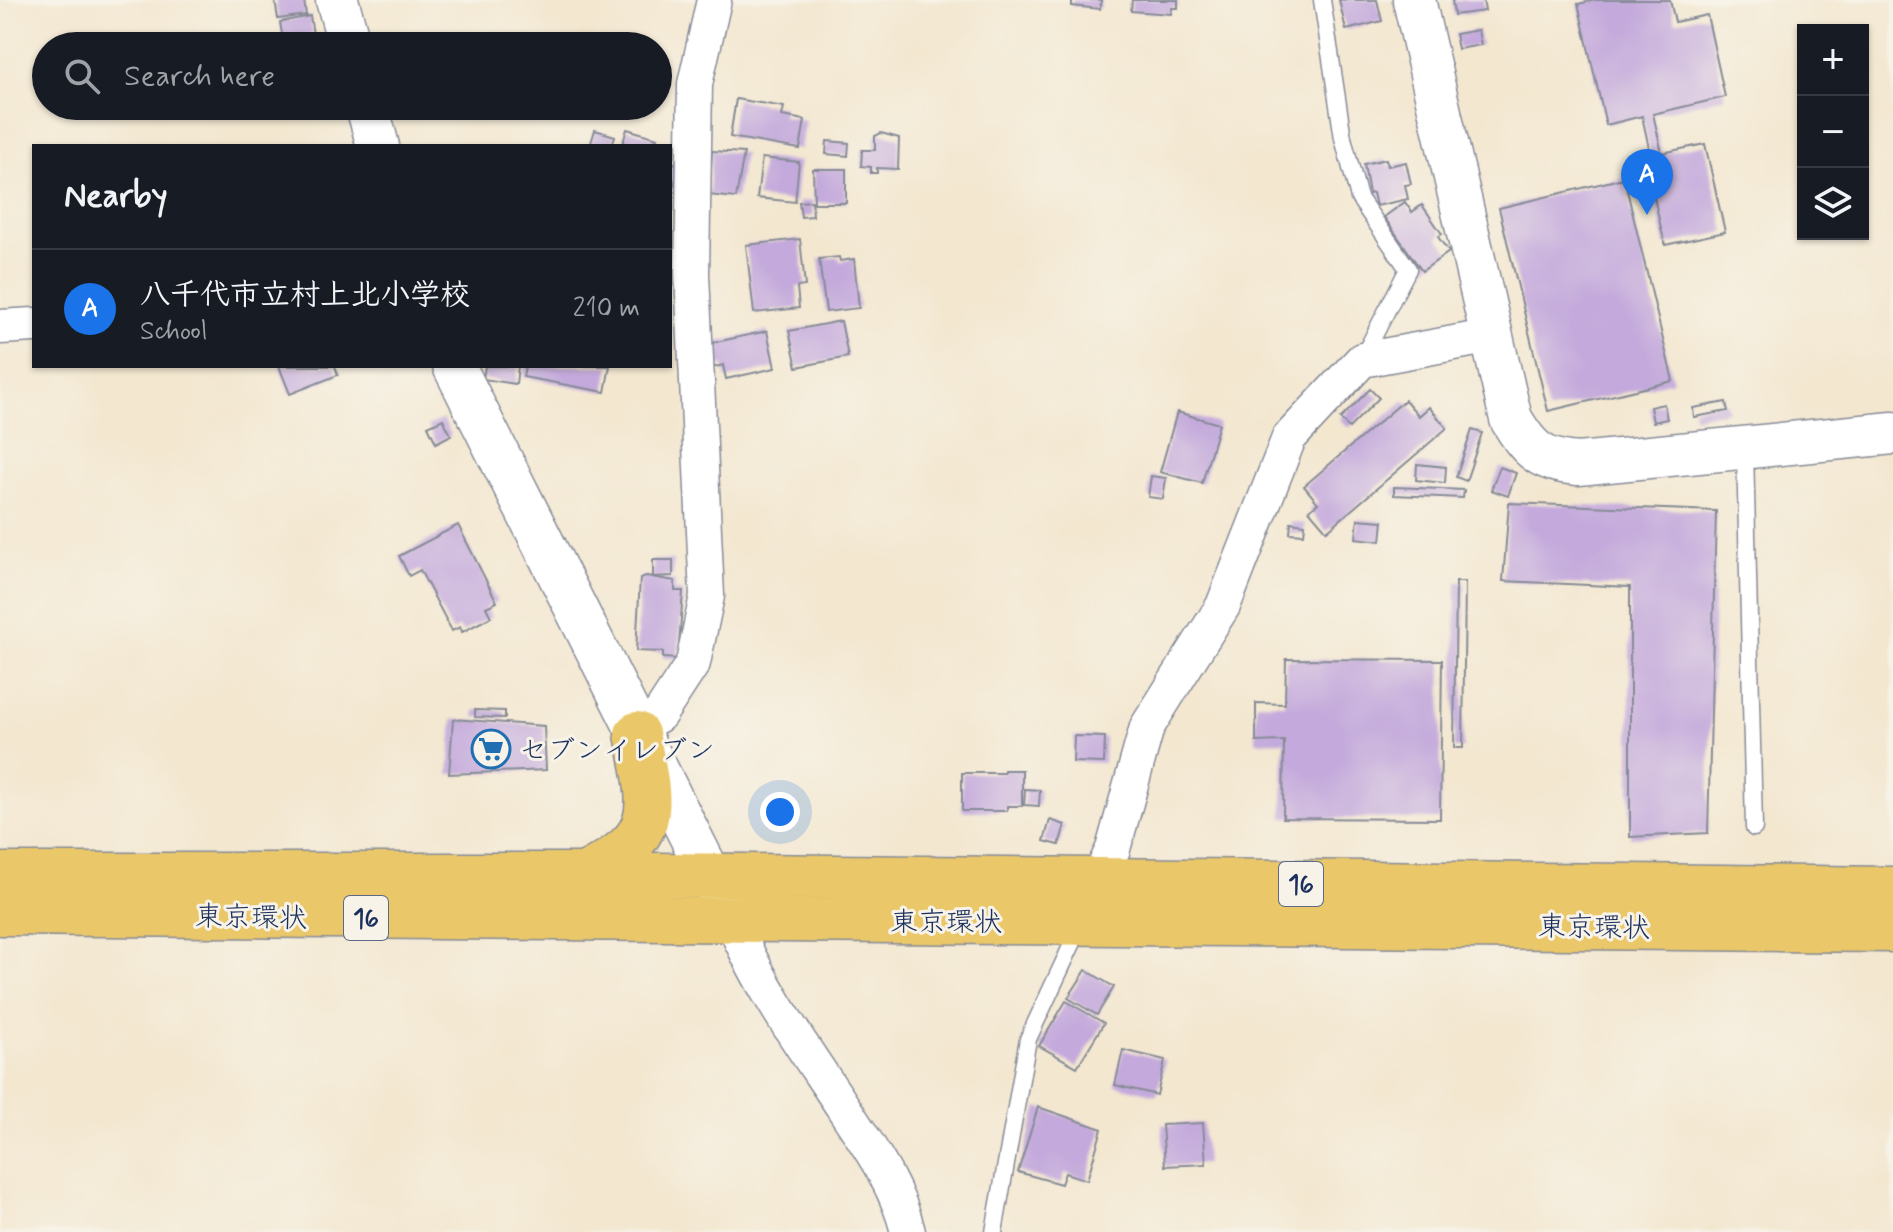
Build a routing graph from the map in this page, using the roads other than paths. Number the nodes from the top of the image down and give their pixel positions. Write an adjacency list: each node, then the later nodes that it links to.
1 (337, 0): 5 (street)
2 (714, 0): 15 (street)
3 (1322, 0): 11 (lane)
4 (1414, 0): 10 (street)
5 (346, 32)
6 (371, 120): 7 (street)
7 (377, 144)
8 (32, 325): 9 (street)
9 (0, 327)
10 (1492, 336): 11 (street); 14 (street)
11 (1362, 360): 20 (street)
12 (455, 368): 15 (street)
13 (1893, 433): 14 (street)
14 (1745, 449): 16 (lane)
15 (636, 732): 18 (highway); 19 (street)
16 (1754, 828)
17 (0, 875): 18 (highway, 東京環状 / 16)
18 (584, 875): 19 (highway, 東京環状 / 16)
19 (710, 876): 20 (highway, 東京環状 / 16); 23 (street)
20 (1095, 882): 21 (highway, 東京環状 / 16); 24 (street)
21 (1893, 889)
22 (0, 913): 23 (highway, 東京環状 / 16)
23 (733, 922): 24 (highway, 東京環状 / 16); 26 (street)
24 (1081, 923): 25 (highway, 東京環状 / 16); 27 (lane)
25 (1893, 930)
26 (908, 1232)
27 (994, 1232)

